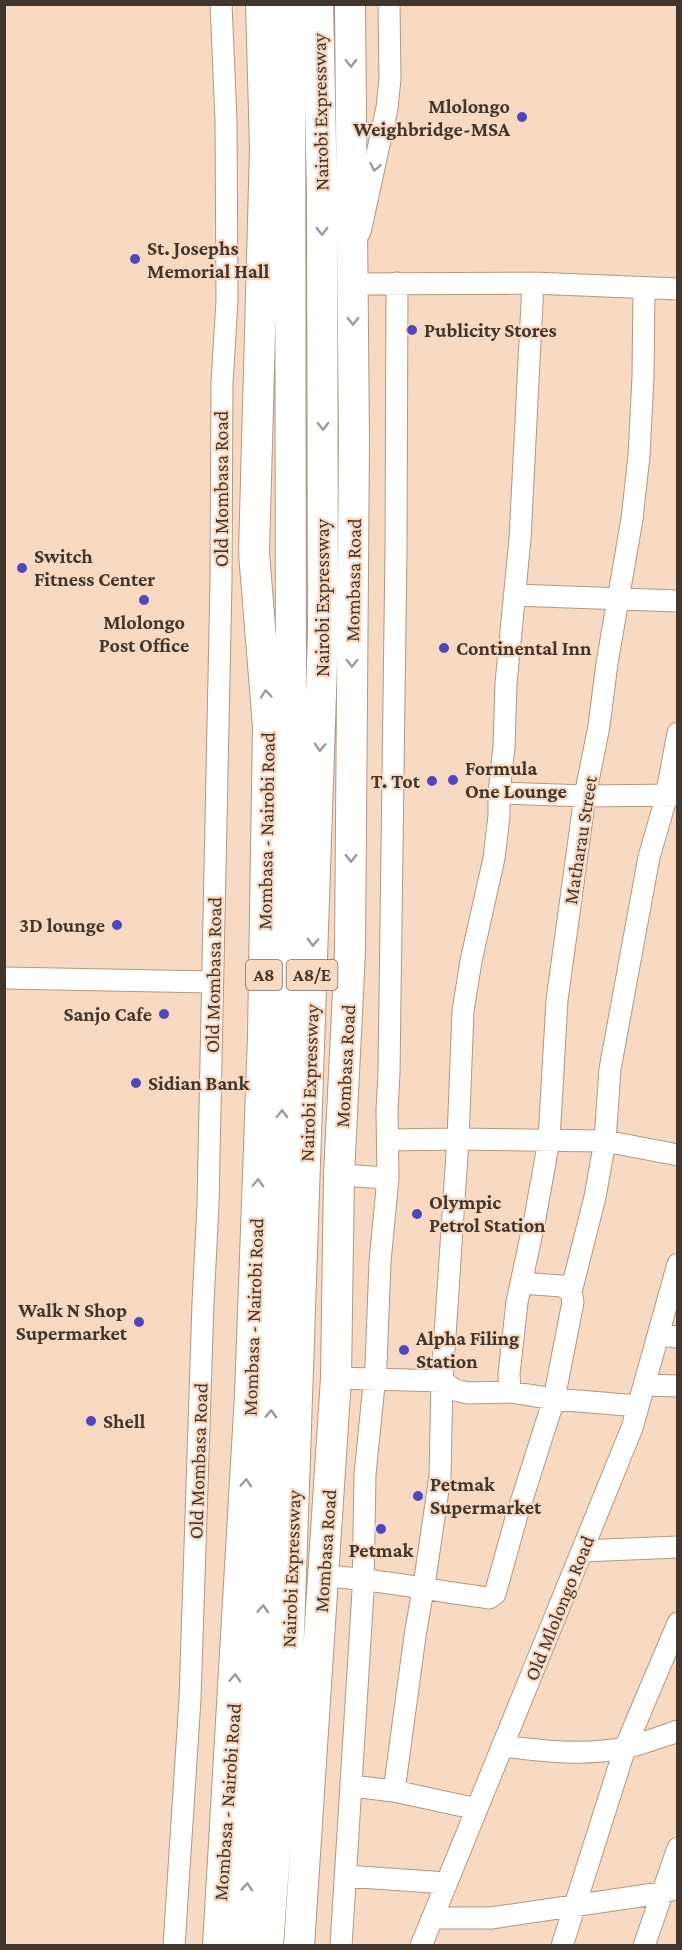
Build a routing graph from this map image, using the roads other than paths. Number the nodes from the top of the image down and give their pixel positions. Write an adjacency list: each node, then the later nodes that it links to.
1 (221, 4): 20 (street, Old Mombasa Road)
2 (261, 4): 59 (highway, Mombasa - Nairobi Road / A8, one-way to 2)
3 (290, 4): 60 (highway, Nairobi Expressway / A8/E, one-way to 3)
4 (318, 4): 61 (highway, Nairobi Expressway / A8/E, one-way to 61)
5 (350, 4): 7 (highway, Mombasa Road, one-way to 7)
6 (389, 4): 7 (street, one-way to 7)
7 (353, 272): 8 (street); 26 (highway, Mombasa Road, one-way to 26)
8 (397, 283): 9 (street); 22 (street)
9 (533, 283): 10 (street); 12 (street)
10 (644, 288): 11 (street); 13 (street, Matharau Street)
11 (678, 289)
12 (514, 595): 13 (street); 16 (street)
13 (618, 600): 14 (street); 18 (street, Matharau Street)
14 (678, 601)
15 (678, 732): 17 (street)
16 (499, 793): 18 (street); 21 (street)
17 (672, 794): 18 (street); 24 (street)
18 (585, 796): 23 (street, Matharau Street)
19 (4, 978): 20 (street)
20 (212, 982): 58 (street, Old Mombasa Road)
21 (458, 1139): 22 (street); 23 (street); 34 (street)
22 (388, 1140): 27 (street)
23 (549, 1140): 24 (street); 29 (street, Matharau Street)
24 (605, 1141): 25 (street); 30 (street)
25 (678, 1155)
26 (339, 1175): 27 (street); 32 (highway, Mombasa Road)
27 (388, 1178): 33 (street)
28 (678, 1264): 31 (street, Old Mlolongo Road)
29 (521, 1283): 30 (street); 37 (street, Matharau Street)
30 (571, 1292): 38 (street)
31 (668, 1336): 35 (street, Old Mlolongo Road)
32 (336, 1378): 33 (street); 42 (highway, Mombasa Road)
33 (375, 1379): 34 (street); 43 (street)
34 (442, 1381): 37 (street); 44 (street)
35 (644, 1385): 36 (street); 39 (street, Old Mlolongo Road)
36 (678, 1386)
37 (510, 1392): 38 (street)
38 (554, 1399): 39 (street); 44 (street)
39 (638, 1406): 41 (street, Old Mlolongo Road)
40 (678, 1547): 41 (street)
41 (582, 1551): 47 (street, Old Mlolongo Road)
42 (324, 1576): 43 (street); 62 (highway, Mombasa Road)
43 (363, 1578): 44 (street); 49 (street)
44 (423, 1589): 50 (street)
45 (678, 1623): 48 (street)
46 (678, 1731): 48 (street)
47 (502, 1746): 48 (street); 51 (street, Old Mlolongo Road)
48 (625, 1748): 56 (street)
49 (352, 1786): 50 (street); 53 (street)
50 (394, 1791): 51 (street)
51 (477, 1809): 54 (street, Old Mlolongo Road)
52 (678, 1848): 55 (street)
53 (346, 1876): 54 (street); 63 (street)
54 (446, 1883): 57 (street, Old Mlolongo Road)
55 (669, 1891): 56 (street); 66 (street)
56 (575, 1906): 57 (street); 65 (street)
57 (432, 1918): 64 (street, Old Mlolongo Road)
58 (174, 1946)
59 (218, 1946)
60 (243, 1946)
61 (268, 1946)
62 (299, 1946)
63 (341, 1946)
64 (421, 1946)
65 (562, 1946)
66 (644, 1946)

